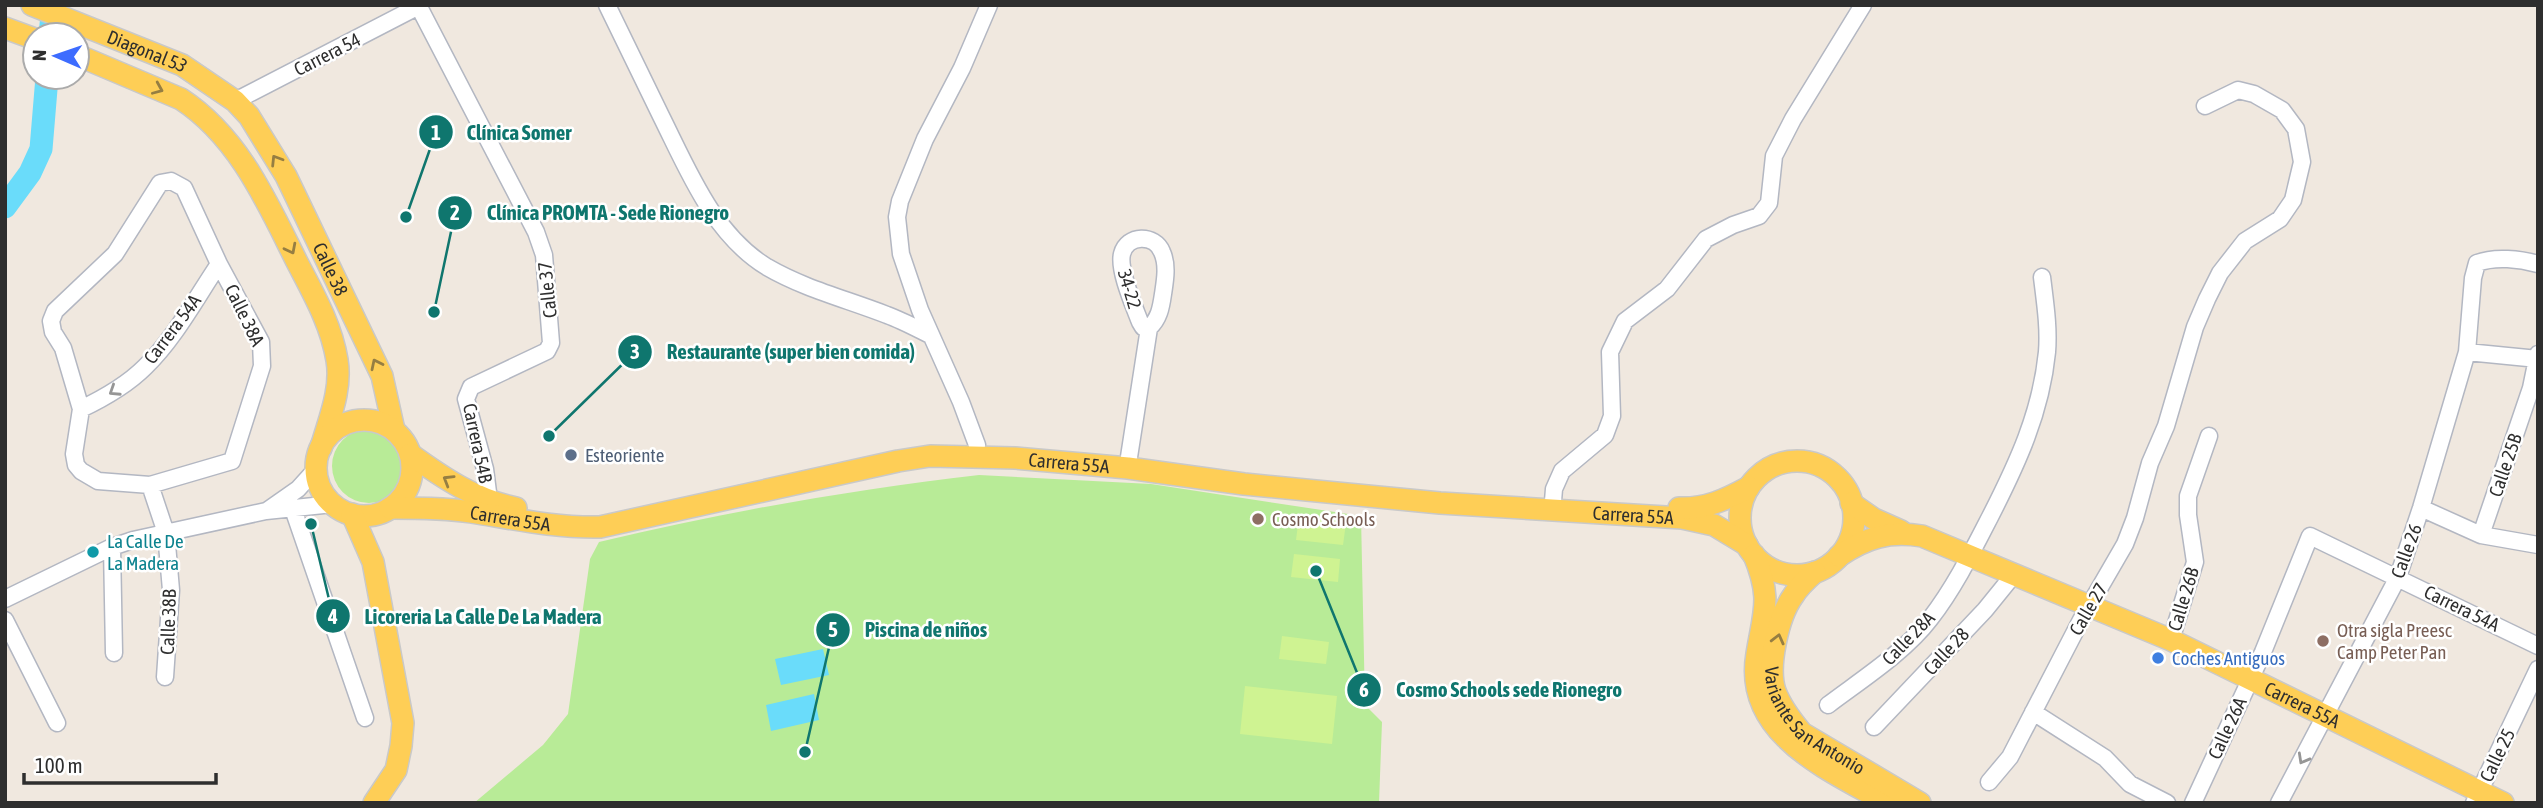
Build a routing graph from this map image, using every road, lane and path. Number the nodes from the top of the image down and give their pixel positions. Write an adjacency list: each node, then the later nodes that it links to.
1 (607, 5): 14 (street)
2 (989, 5): 14 (street)
3 (1863, 5): 29 (street)
4 (419, 6): 8 (street, Carrera 54); 15 (street, Calle 37)
5 (40, 8): 8 (main road, Diagonal 53)
6 (91, 61): 9 (main road, Diagonal 53, one-way to 9)
7 (2205, 106): 51 (street, Calle 27)
8 (242, 108): 20 (main road, Calle 38, one-way to 8)
9 (247, 167): 25 (main road, Calle 38, one-way to 25)
10 (219, 264): 19 (street, Carrera 54A, one-way to 19); 19 (street, Calle 38A); 26 (street, Calle 38A)
11 (2538, 264): 16 (street, Calle 26)
12 (2042, 277): 45 (street, Calle 28A)
13 (1149, 328): 13 (street, 34-22); 24 (street, 34-22)
14 (930, 335): 22 (street)
15 (547, 351): 28 (street, Carrera 54B)
16 (2467, 352): 18 (street); 32 (street, Calle 26)
17 (2538, 354): 18 (street, Calle 25B)
18 (2537, 359): 38 (street, Calle 25B)
19 (81, 409): 26 (street)
20 (394, 430): 23 (main road); 25 (main road)
21 (2209, 436): 53 (street, Calle 26B)
22 (977, 445): 24 (main road, Carrera 55A); 28 (main road, Carrera 55A)
23 (410, 454): 28 (main road, Carrera 55A, one-way to 23); 34 (main road)
24 (1129, 457): 29 (main road, Carrera 55A)
25 (319, 458): 31 (main road); 35 (street)
26 (150, 485): 36 (street, Calle 38B)
27 (1749, 487): 29 (main road, Carrera 55A); 30 (main road); 43 (main road)
28 (489, 500)
29 (1553, 500)
30 (1852, 503): 37 (main road, Carrera 55A); 44 (main road)
31 (334, 508): 33 (street); 34 (main road); 39 (main road); 39 (main road)
32 (2421, 508): 38 (street); 49 (street, Calle 26)
33 (293, 509): 35 (street); 62 (street)
34 (388, 510): 43 (main road, Carrera 55A); 46 (main road)
35 (266, 511): 36 (street)
36 (166, 533): 42 (street); 57 (street, Calle 38B)
37 (1907, 534): 44 (main road, Carrera 55A); 45 (main road, Carrera 55A)
38 (2481, 535): 41 (street)
39 (363, 536): 46 (main road)
40 (2310, 536): 49 (street, Carrera 54A); 58 (street, Calle 26A)
41 (2538, 545)
42 (112, 547): 50 (street); 55 (street)
43 (1751, 550): 47 (main road); 68 (main road, Variante San Antonio)
44 (1839, 555): 47 (main road)
45 (1971, 555): 48 (main road, Carrera 55A); 59 (street, Calle 28A)
46 (373, 562): 67 (main road)
47 (1815, 572): 69 (main road, Variante San Antonio, one-way to 47)
48 (2015, 573): 51 (main road, Carrera 55A); 64 (street, Calle 28)
49 (2398, 577): 54 (street, Carrera 54A); 61 (street, Calle 26)
50 (5, 599)
51 (2090, 606): 53 (main road, Carrera 55A); 60 (street, Calle 27)
52 (5, 620): 63 (street)
53 (2171, 640): 58 (main road, Carrera 55A)
54 (2538, 646)
55 (114, 653)
56 (2538, 669): 66 (street, Calle 25)
57 (166, 677)
58 (2250, 678): 61 (main road, Carrera 55A); 71 (street, Calle 26A)
59 (1828, 705)
60 (2033, 712): 65 (street, Calle 27); 70 (street)
61 (2327, 715): 66 (main road, Carrera 55A); 72 (street, Calle 26, one-way to 72)
62 (365, 718)
63 (57, 723)
64 (1874, 727)
65 (1989, 782)
66 (2477, 797): 73 (main road, Carrera 55A)
67 (374, 803)
68 (1887, 803)
69 (1920, 803)
70 (2167, 803)
71 (2193, 803)
72 (2279, 803)
73 (2503, 803)

